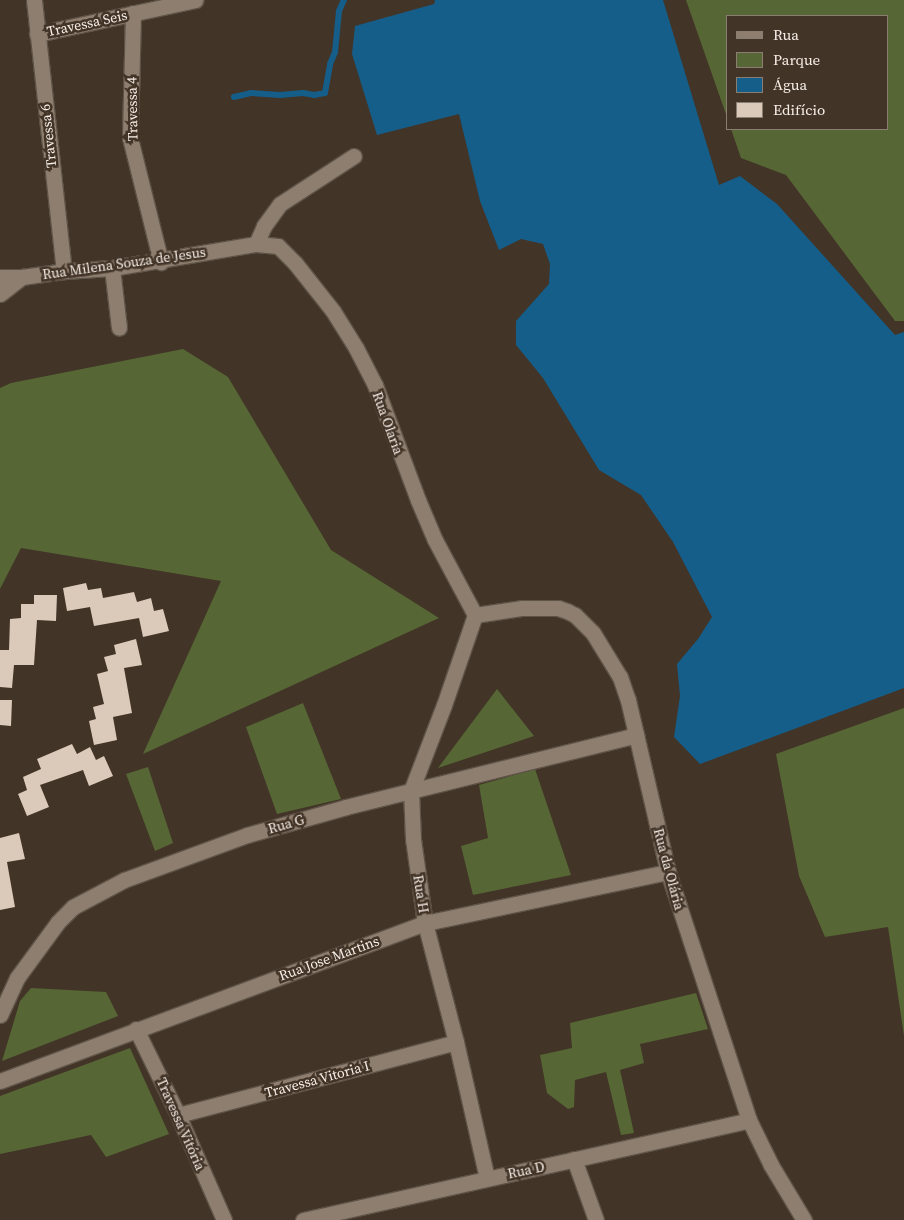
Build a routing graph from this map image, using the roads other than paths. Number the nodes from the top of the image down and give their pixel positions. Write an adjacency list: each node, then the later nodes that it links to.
1 (34, 0): 4 (street, Travessa 6)
2 (194, 0): 3 (street, Travessa Seis)
3 (133, 13): 4 (street, Travessa Seis); 8 (street, Travessa 4)
4 (37, 34): 10 (street, Travessa 6)
5 (354, 156): 6 (street)
6 (256, 244): 7 (street, Rua Milena Souza de Jesus); 8 (street, Rua Milena Souza de Jesus)
7 (278, 246): 15 (street, Rua Olaria)
8 (161, 262): 9 (street, Rua Milena Souza de Jesus)
9 (112, 268): 10 (street, Rua Milena Souza de Jesus); 14 (street)
10 (64, 271): 12 (street, Rua Milena Souza de Jesus)
11 (0, 277): 12 (street, Rua Milena Souza de Jesus)
12 (22, 277): 13 (street)
13 (0, 294)
14 (119, 328)
15 (474, 615): 16 (street, Rua da Olária); 17 (street, Rua H)
16 (636, 735): 17 (street, Rua G); 18 (street, Rua da Olária)
17 (411, 791): 19 (street, Rua H); 20 (street, Rua G)
18 (668, 872): 19 (street, Rua Jose Martins); 25 (street, Rua da Olária)
19 (425, 923): 21 (street, Rua Jose Martins); 22 (street, Rua H)
20 (0, 1016)
21 (136, 1029): 23 (street, Rua Jose Martins); 24 (street, Travessa Vitória)
22 (456, 1042): 24 (street, Travessa Vitoria I); 27 (street, Rua H)
23 (0, 1081)
24 (178, 1115): 28 (street, Travessa Vitória)
25 (749, 1120): 26 (street, Rua D); 31 (street, Rua da Olária)
26 (574, 1159): 27 (street, Rua D); 30 (street)
27 (487, 1178): 29 (street, Rua D)
28 (224, 1220)
29 (303, 1220)
30 (596, 1220)
31 (804, 1220)

